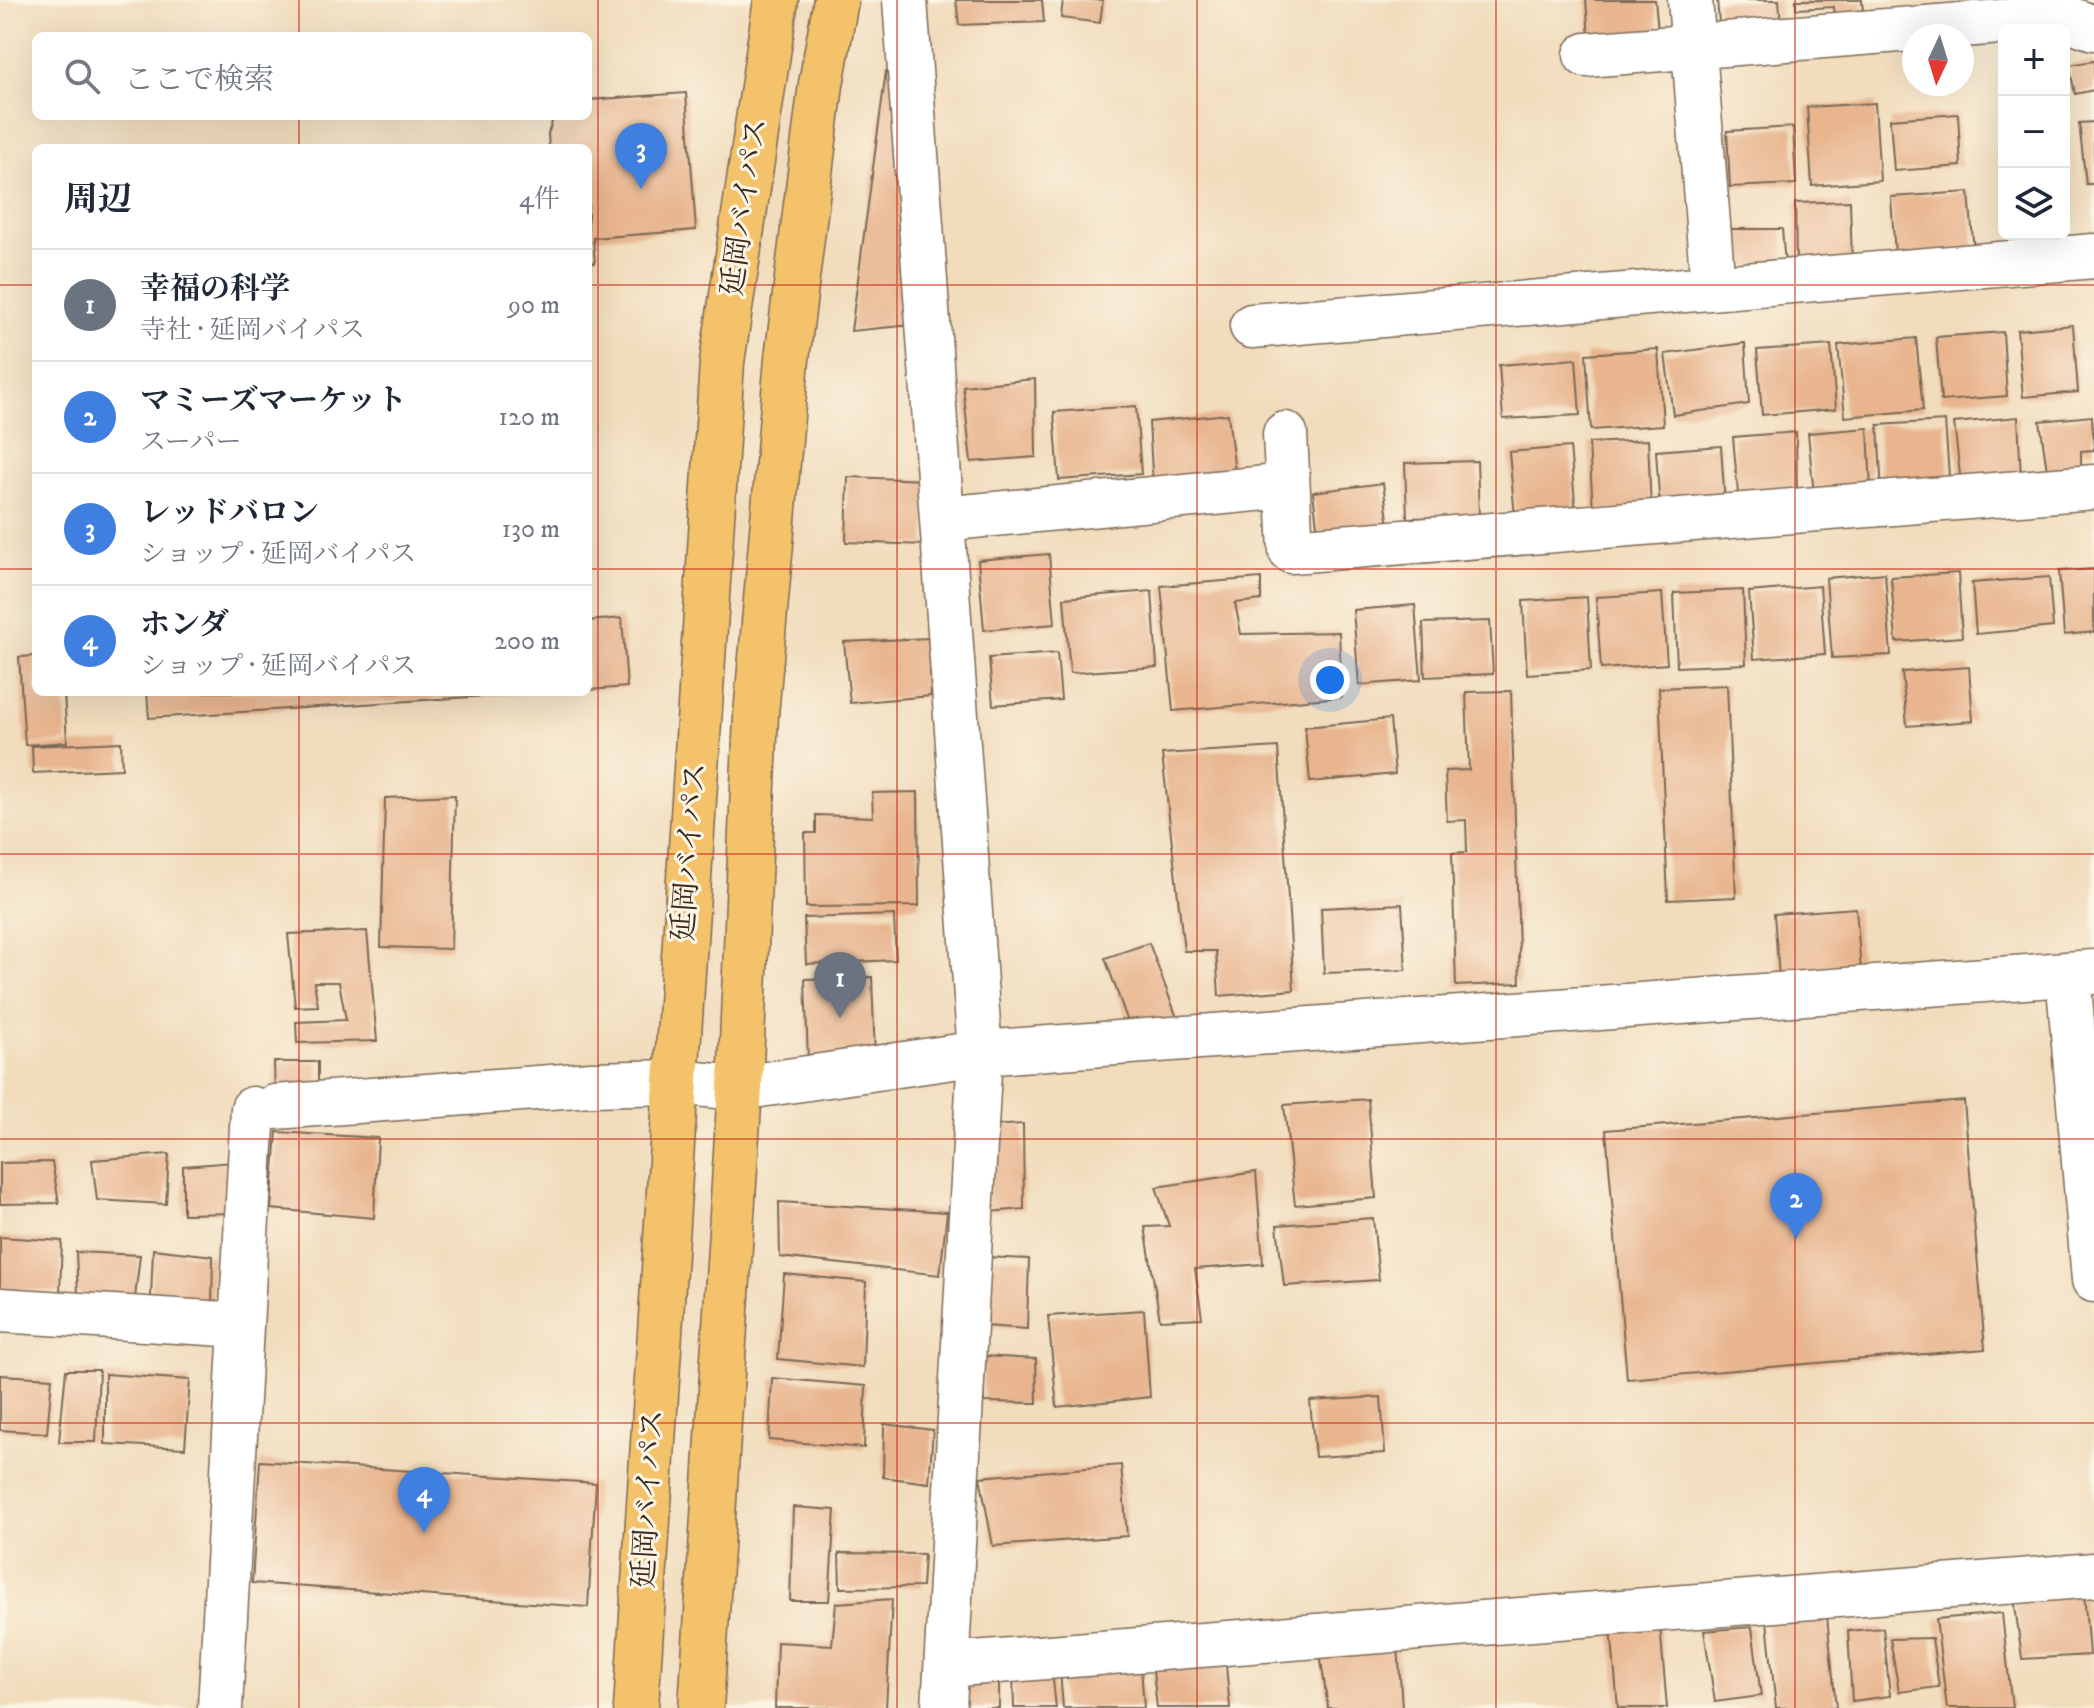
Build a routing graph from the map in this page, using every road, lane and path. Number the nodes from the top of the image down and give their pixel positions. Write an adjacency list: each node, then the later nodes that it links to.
1 (776, 0): 17 (highway, 延岡バイパス)
2 (836, 0): 18 (highway, 延岡バイパス)
3 (905, 0): 14 (street)
4 (1690, 0): 6 (street)
5 (2094, 28): 6 (street)
6 (1693, 46): 7 (street); 9 (street)
7 (1586, 55)
8 (2094, 256): 9 (street)
9 (1713, 286): 10 (street)
10 (1252, 326)
11 (1285, 434): 12 (street)
12 (1287, 486): 13 (street); 14 (street)
13 (2094, 487)
14 (942, 519): 16 (street)
15 (2081, 973): 16 (street); 19 (street)
16 (980, 1053): 18 (street); 23 (street)
17 (674, 1082): 18 (street); 21 (street); 25 (highway, 延岡バイパス)
18 (740, 1088): 26 (highway, 延岡バイパス)
19 (2094, 1280)
20 (0, 1310): 21 (street)
21 (241, 1325): 24 (street)
22 (2094, 1575): 23 (street)
23 (947, 1665): 27 (street)
24 (220, 1708)
25 (636, 1708)
26 (701, 1708)
27 (944, 1708)

